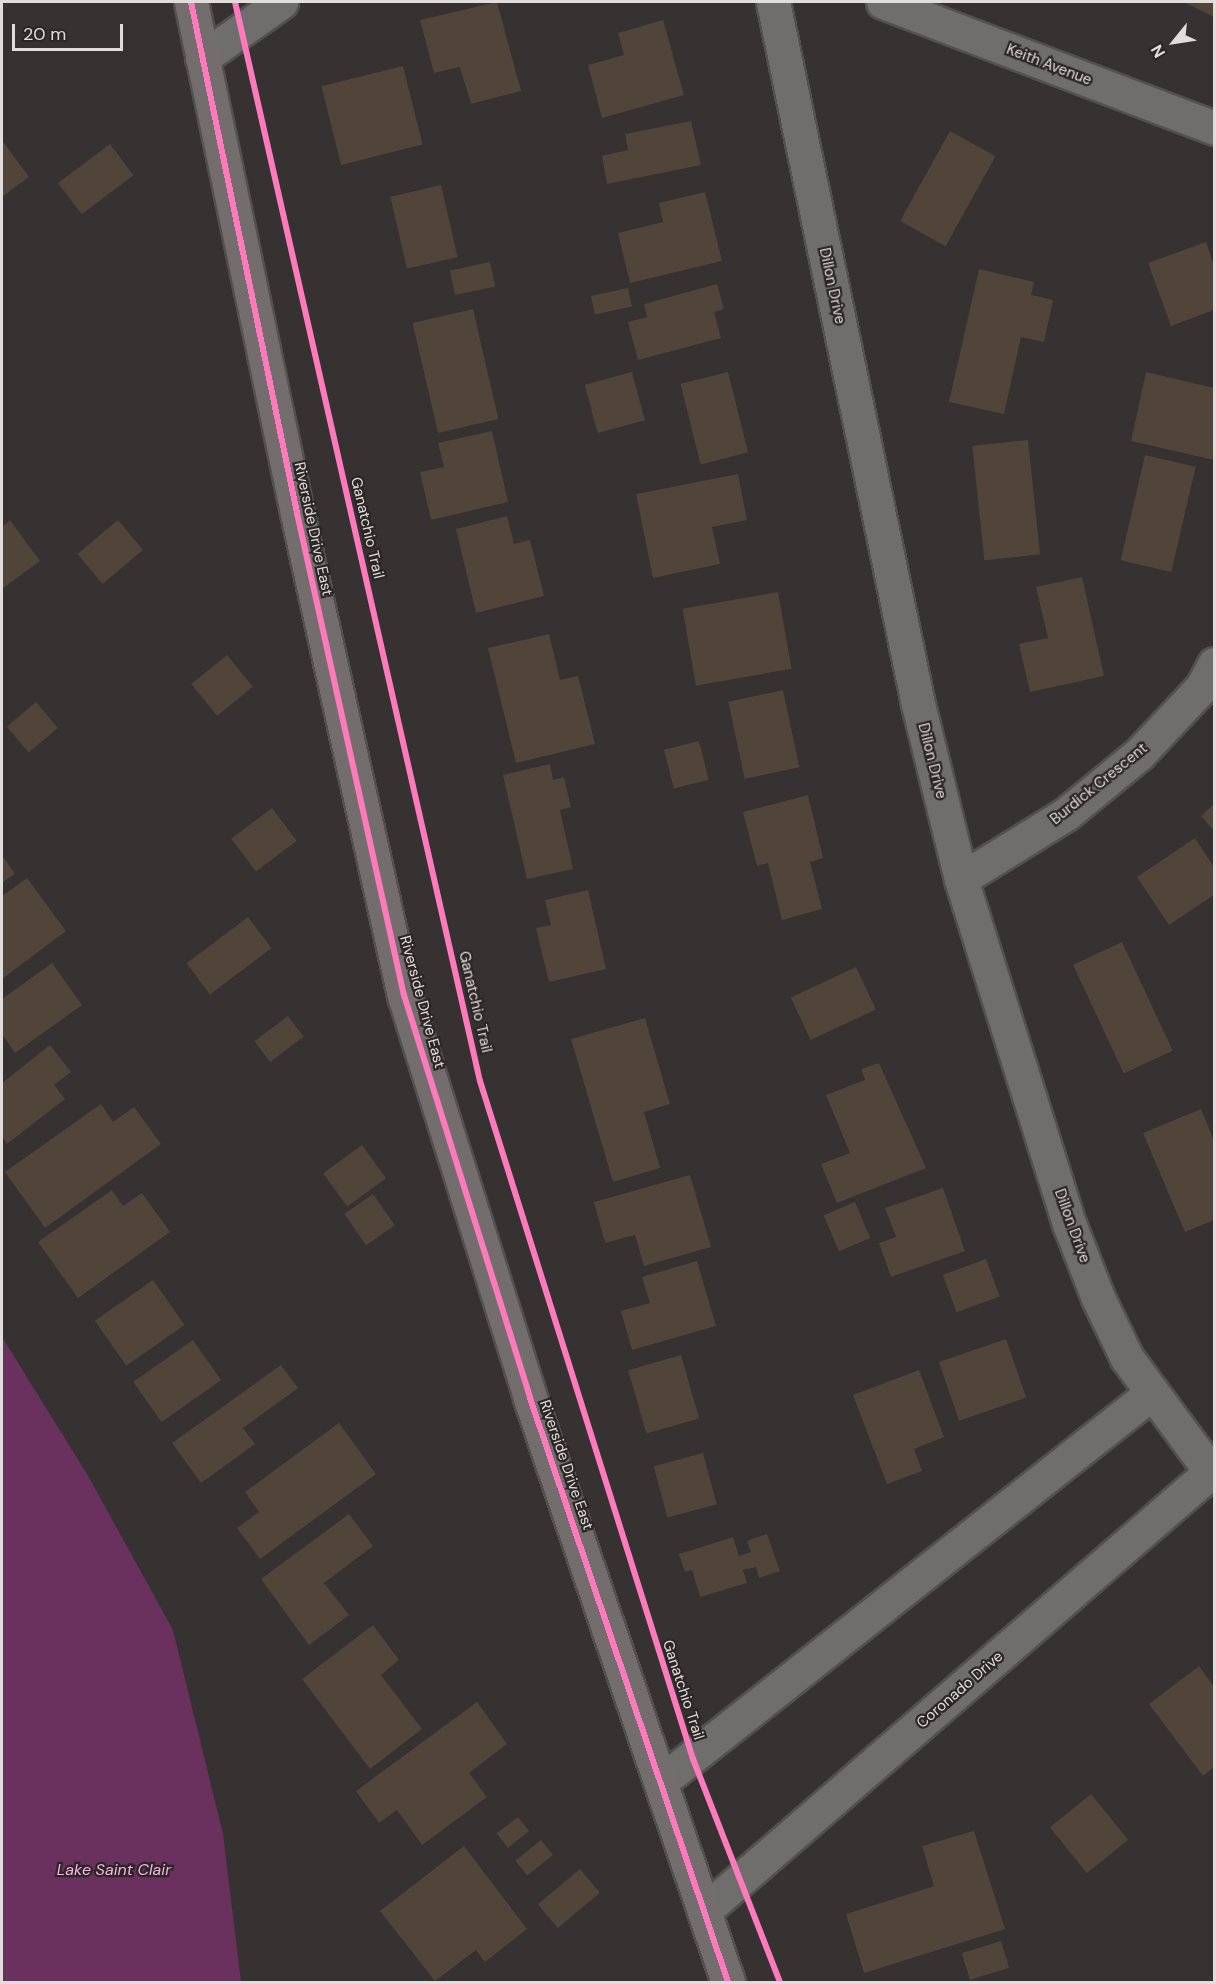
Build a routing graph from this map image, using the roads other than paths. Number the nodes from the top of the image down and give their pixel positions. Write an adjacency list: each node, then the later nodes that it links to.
1 (191, 2): 5 (main road, Riverside Drive East)
2 (281, 2): 5 (street)
3 (773, 2): 8 (street, Dillon Drive)
4 (884, 2): 6 (street, Keith Avenue)
5 (202, 58): 11 (main road, Riverside Drive East)
6 (1215, 128)
7 (1215, 664): 8 (street, Burdick Crescent)
8 (961, 879): 9 (street, Dillon Drive)
9 (1152, 1393): 10 (street, Dillon Drive); 11 (street)
10 (1213, 1472): 12 (street, Coronado Drive)
11 (663, 1780): 12 (main road, Riverside Drive East)
12 (704, 1911): 13 (main road, Riverside Drive East)
13 (728, 1983)

